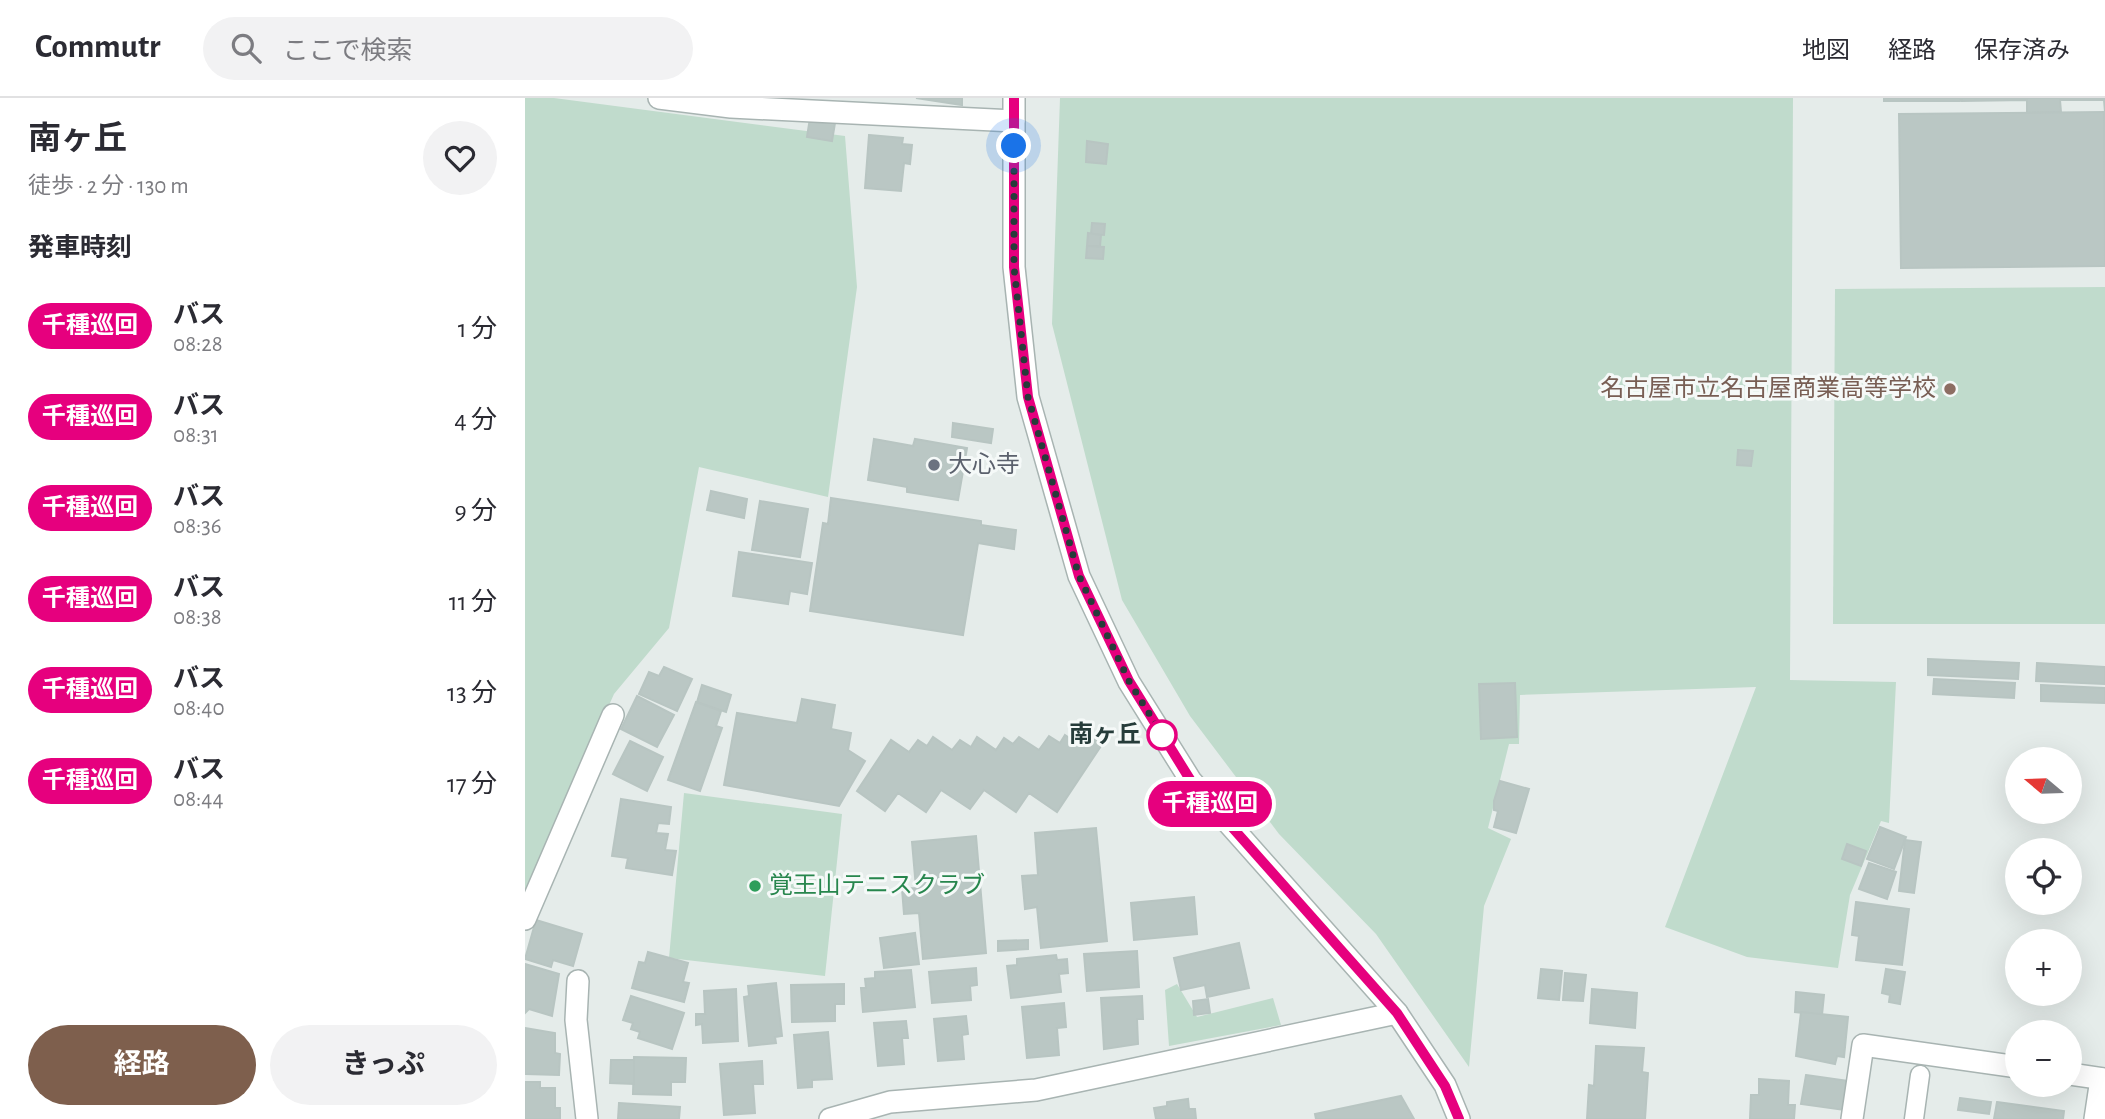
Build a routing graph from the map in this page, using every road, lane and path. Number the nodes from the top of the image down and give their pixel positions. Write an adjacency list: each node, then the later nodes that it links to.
1 (659, 98): 3 (street)
2 (1014, 98): 4 (street)
3 (731, 103): 4 (street)
4 (1014, 121): 8 (street)
5 (613, 715): 6 (street)
6 (525, 919)
7 (578, 981): 13 (street)
8 (1397, 1013): 14 (street); 15 (street)
9 (2005, 1065): 16 (street)
10 (1920, 1075): 17 (lane)
11 (2082, 1076): 12 (street)
12 (2103, 1079): 18 (street)
13 (587, 1119)
14 (830, 1119)
15 (1459, 1119)
16 (1852, 1119)
17 (1914, 1119)
18 (2095, 1119)

